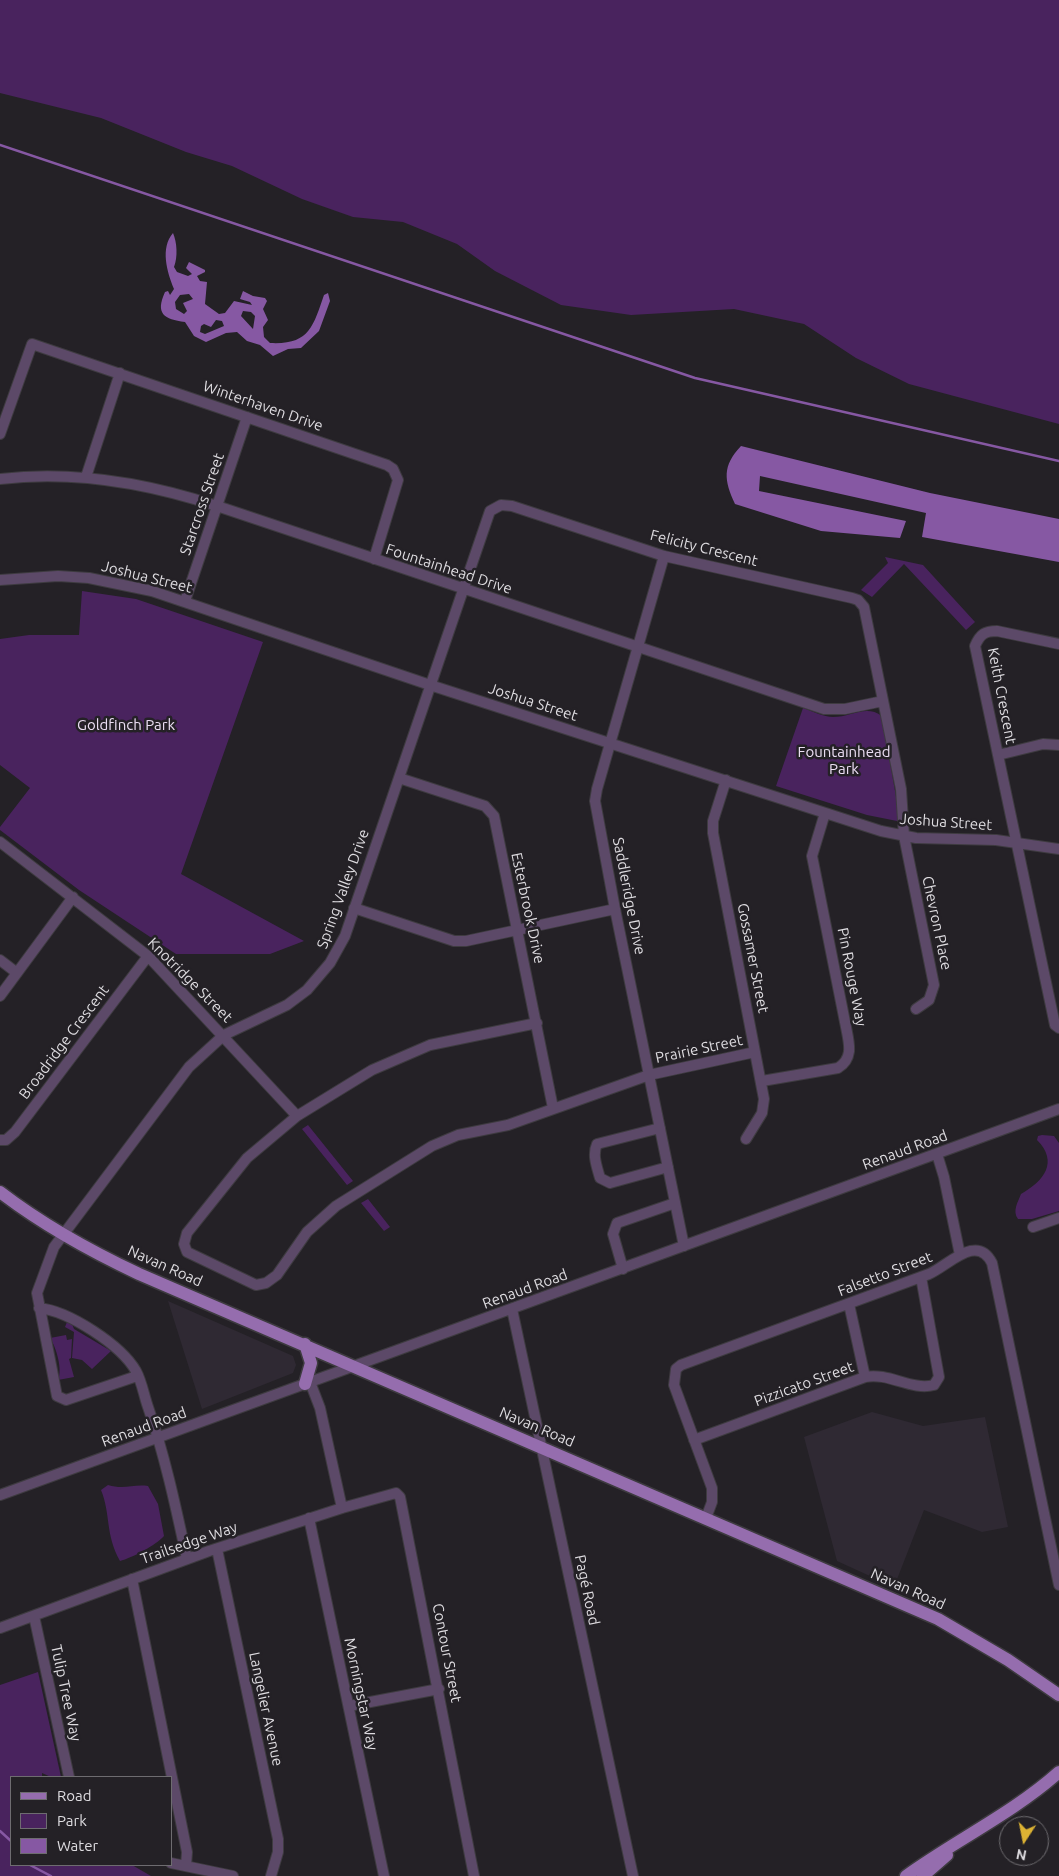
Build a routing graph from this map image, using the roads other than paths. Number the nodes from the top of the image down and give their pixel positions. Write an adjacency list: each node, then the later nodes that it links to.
1 (120, 373): 2 (street, Winterhaven Drive); 3 (street, Winterhaven Drive); 4 (street)
2 (247, 417): 6 (street, Starcross Street); 8 (street, Winterhaven Drive)
3 (0, 434)
4 (86, 477): 5 (street, Fountainhead Drive); 6 (street, Fountainhead Drive)
5 (0, 479)
6 (217, 506): 8 (street, Fountainhead Drive); 11 (street, Starcross Street)
7 (664, 556): 10 (street, Felicity Crescent); 13 (street, Saddleridge Drive); 15 (street, Felicity Crescent)
8 (374, 559): 10 (street, Fountainhead Drive)
9 (0, 580): 11 (street, Joshua Street)
10 (463, 589): 13 (street, Fountainhead Drive); 14 (street, Felicity Crescent)
11 (185, 601): 14 (street, Joshua Street)
12 (1059, 644): 18 (street, Keith Crescent)
13 (639, 647): 15 (street, Fountainhead Drive); 16 (street, Saddleridge Drive)
14 (430, 685): 16 (street, Joshua Street); 19 (street, Spring Valley Drive)
15 (883, 701): 22 (street, Felicity Crescent)
16 (611, 743): 20 (street, Joshua Street); 28 (street, Saddleridge Drive)
17 (1059, 745): 18 (street)
18 (998, 755): 24 (street, Keith Crescent)
19 (399, 778): 27 (street, Spring Valley Drive); 29 (street, Esterbrook Drive)
20 (726, 780): 21 (street, Joshua Street); 38 (street, Gossamer Street)
21 (825, 813): 22 (street, Joshua Street); 40 (street, Pin Rouge Way)
22 (904, 836): 24 (street, Joshua Street); 34 (street, Chevron Place)
23 (0, 842): 26 (street, Knotridge Street)
24 (1016, 842): 25 (street, Joshua Street); 36 (street, Keith Crescent)
25 (1059, 849)
26 (73, 897): 30 (street, Knotridge Street); 32 (street)
27 (354, 908): 29 (street); 37 (street, Spring Valley Drive)
28 (615, 909): 29 (street); 39 (street, Saddleridge Drive)
29 (518, 929): 35 (street, Esterbrook Drive)
30 (148, 956): 37 (street, Knotridge Street); 46 (street, Broadridge Crescent)
31 (0, 960): 32 (street)
32 (17, 972): 33 (street)
33 (0, 996)
34 (916, 1009)
35 (537, 1023): 41 (street, Esterbrook Drive); 43 (street)
36 (1059, 1028)
37 (224, 1035): 43 (street, Knotridge Street); 53 (street, Spring Valley Drive)
38 (755, 1052): 39 (street, Prairie Street); 40 (street, Gossamer Street)
39 (650, 1075): 41 (street, Prairie Street); 44 (street, Saddleridge Drive)
40 (762, 1082): 45 (street, Gossamer Street)
41 (553, 1108): 43 (street, Prairie Street)
42 (1059, 1109): 47 (street, Renaud Road)
43 (297, 1116)
44 (660, 1128): 48 (street, Saddleridge Drive); 48 (street)
45 (746, 1139)
46 (0, 1140)
47 (937, 1154): 54 (street, Renaud Road); 55 (street)
48 (668, 1166): 50 (street, Saddleridge Drive)
49 (0, 1192): 53 (main road, Navan Road)
50 (676, 1203): 54 (street, Saddleridge Drive); 56 (street)
51 (1059, 1218): 52 (street)
52 (1033, 1227)
53 (62, 1234): 59 (street, Spring Valley Drive); 61 (main road, Navan Road)
54 (684, 1246): 56 (street, Renaud Road)
55 (960, 1255): 57 (street, Falsetto Street); 76 (street, Falsetto Street)
56 (622, 1269): 60 (street, Renaud Road)
57 (921, 1277): 58 (street, Falsetto Street); 64 (street, Pizzicato Street)
58 (849, 1304): 64 (street); 67 (street, Falsetto Street)
59 (40, 1308): 63 (street); 63 (street, Spring Valley Drive)
60 (512, 1310): 62 (street, Renaud Road); 68 (street, Pagé Road)
61 (305, 1344): 62 (main road, Navan Road); 65 (main road)
62 (356, 1366): 65 (street, Renaud Road); 68 (main road, Navan Road)
63 (137, 1376): 66 (street)
64 (865, 1377): 67 (street, Pizzicato Street)
65 (308, 1383): 66 (street, Renaud Road); 70 (street)
66 (158, 1438): 69 (street, Renaud Road); 74 (street)
67 (694, 1440): 72 (street, Falsetto Street)
68 (543, 1448): 72 (main road, Navan Road); 95 (street, Pagé Road)
69 (0, 1495)
70 (342, 1508): 71 (street, Trailsedge Way); 79 (street, Contour Street)
71 (309, 1518): 73 (street, Trailsedge Way); 81 (street, Morningstar Way)
72 (706, 1518): 80 (main road, Navan Road)
73 (217, 1549): 74 (street, Trailsedge Way); 92 (street, Langelier Avenue)
74 (187, 1559): 75 (street, Trailsedge Way)
75 (132, 1580): 77 (street); 84 (street, Trailsedge Way)
76 (1059, 1585)
77 (34, 1616): 78 (street); 83 (street, Tulip Tree Way)
78 (0, 1628)
79 (439, 1689): 81 (street); 94 (street, Contour Street)
80 (1059, 1695)
81 (349, 1706): 93 (street, Morningstar Way)
82 (1059, 1772): 87 (main road)
83 (69, 1776)
84 (172, 1776)
85 (172, 1778): 90 (street, Trailsedge Way)
86 (1059, 1782): 87 (main road)
87 (1007, 1810): 88 (main road)
88 (979, 1828): 96 (main road); 97 (main road)
89 (172, 1863): 90 (street)
90 (186, 1866): 91 (street)
91 (233, 1876)
92 (271, 1876)
93 (384, 1876)
94 (474, 1876)
95 (633, 1876)
96 (906, 1876)
97 (923, 1876)

